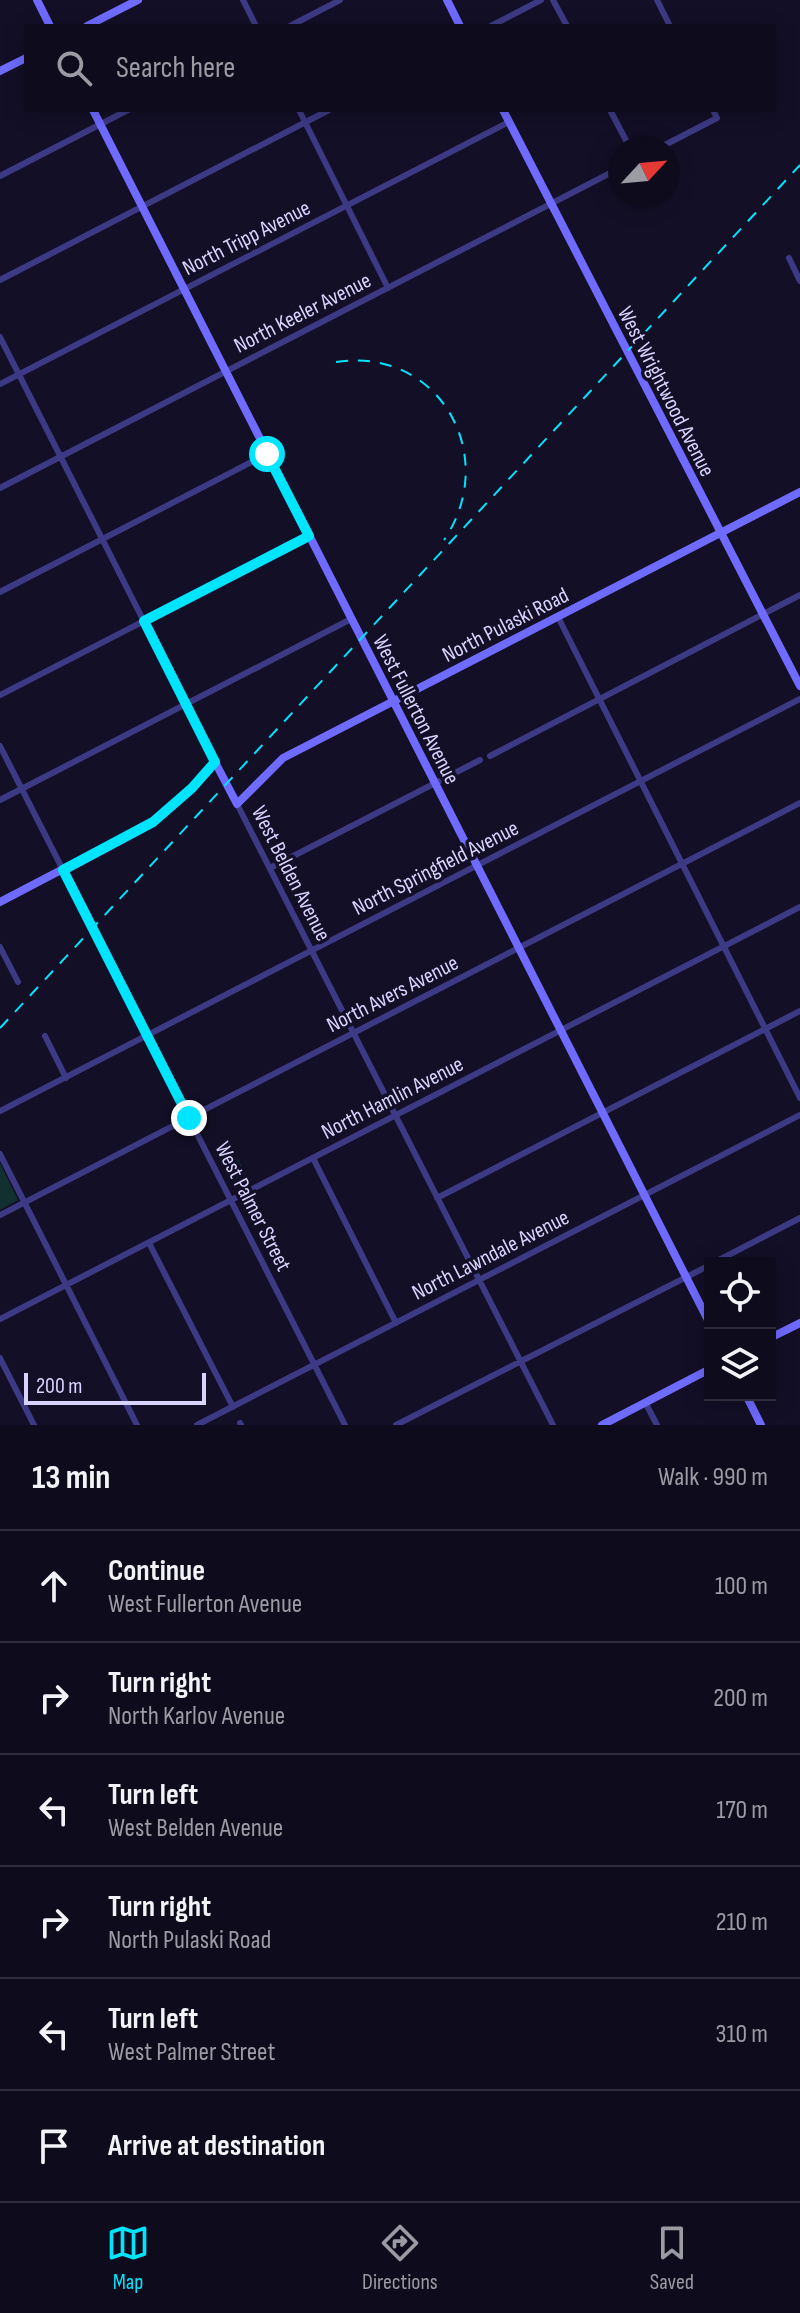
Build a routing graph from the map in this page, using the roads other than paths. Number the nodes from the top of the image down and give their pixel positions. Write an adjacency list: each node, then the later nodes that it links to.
1 (37, 0): 9 (main road)
2 (138, 0): 10 (main road)
3 (243, 0): 11 (street)
4 (340, 0): 12 (street)
5 (447, 0): 13 (main road)
6 (541, 0): 14 (street)
7 (553, 0): 15 (street)
8 (657, 0): 16 (street)
9 (49, 24)
10 (91, 24)
11 (255, 24)
12 (294, 24)
13 (459, 24)
14 (495, 24)
15 (566, 24)
16 (669, 24)
17 (24, 59): 18 (main road)
18 (0, 71)
19 (94, 112): 28 (main road, West Fullerton Avenue)
20 (124, 112): 28 (street)
21 (300, 112): 26 (street)
22 (325, 112): 26 (street)
23 (504, 112): 27 (main road, West Wrightwood Avenue)
24 (611, 112): 29 (street)
25 (714, 112): 30 (street)
26 (305, 122): 34 (street); 35 (street)
27 (509, 122): 33 (main road, West Wrightwood Avenue); 34 (street, North Tripp Avenue)
28 (100, 124): 32 (street); 35 (main road, West Fullerton Avenue)
29 (624, 136)
30 (680, 137)
31 (608, 174): 33 (street, North Keeler Avenue)
32 (0, 176)
33 (551, 204): 39 (street, North Keeler Avenue); 49 (main road, West Wrightwood Avenue)
34 (347, 205): 39 (street); 40 (street, North Tripp Avenue)
35 (142, 207): 37 (street); 40 (main road, West Fullerton Avenue)
36 (789, 258): 38 (street)
37 (0, 280)
38 (800, 281)
39 (388, 288): 42 (street, North Keeler Avenue)
40 (184, 289): 42 (main road, West Fullerton Avenue); 43 (street, North Tripp Avenue)
41 (0, 337): 43 (street, West Belden Avenue)
42 (226, 372): 45 (main road, West Fullerton Avenue); 46 (street, North Keeler Avenue)
43 (19, 374): 44 (street, North Tripp Avenue); 46 (street, West Belden Avenue)
44 (0, 384)
45 (267, 454): 50 (main road, West Fullerton Avenue); 51 (street)
46 (61, 457): 47 (street, North Keeler Avenue); 51 (street, West Belden Avenue)
47 (0, 488)
48 (800, 492): 49 (main road, North Pulaski Road)
49 (721, 533): 54 (main road, West Wrightwood Avenue); 55 (main road, North Pulaski Road)
50 (309, 536): 56 (main road, West Fullerton Avenue); 57 (street)
51 (103, 539): 52 (street); 57 (street, West Belden Avenue)
52 (0, 592)
53 (800, 595): 54 (street)
54 (763, 614): 58 (main road, West Wrightwood Avenue); 60 (street)
55 (558, 617): 60 (street); 62 (main road, North Pulaski Road)
56 (351, 619): 62 (main road, West Fullerton Avenue); 63 (street)
57 (144, 621): 59 (street); 63 (street, West Belden Avenue)
58 (800, 686)
59 (0, 695)
60 (600, 699): 65 (street); 68 (street)
61 (800, 699): 68 (street, North Springfield Avenue)
62 (393, 702): 69 (main road, West Fullerton Avenue); 73 (main road, North Pulaski Road)
63 (186, 704): 67 (street, West Belden Avenue); 70 (street)
64 (0, 746): 70 (street, West Palmer Street)
65 (490, 756)
66 (480, 760): 69 (street)
67 (215, 762): 73 (main road, West Belden Avenue); 77 (main road)
68 (641, 781): 74 (street); 75 (street, North Springfield Avenue)
69 (435, 784): 75 (main road, West Fullerton Avenue); 76 (street)
70 (22, 789): 71 (street); 77 (street, West Palmer Street)
71 (0, 800)
72 (800, 803): 74 (street, North Avers Avenue)
73 (237, 804): 76 (street, West Belden Avenue)
74 (683, 863): 80 (street); 82 (street, North Avers Avenue)
75 (477, 866): 82 (main road, West Fullerton Avenue); 83 (street, North Springfield Avenue)
76 (270, 868): 83 (street, West Belden Avenue)
77 (63, 870): 78 (main road); 90 (street, West Palmer Street)
78 (0, 902)
79 (800, 907): 80 (street, North Hamlin Avenue)
80 (724, 946): 86 (street); 87 (street, North Hamlin Avenue)
81 (0, 947): 84 (street)
82 (518, 948): 87 (main road, West Fullerton Avenue); 88 (street, North Avers Avenue)
83 (312, 951): 88 (street, West Belden Avenue); 90 (street, North Springfield Avenue)
84 (18, 982)
85 (800, 1011): 86 (street)
86 (765, 1029): 92 (street); 94 (street)
87 (560, 1031): 94 (main road, West Fullerton Avenue); 96 (street, North Hamlin Avenue)
88 (354, 1033): 96 (street, West Belden Avenue); 97 (street, North Avers Avenue)
89 (45, 1036): 91 (street)
90 (147, 1036): 91 (street, North Springfield Avenue); 97 (street, West Palmer Street)
91 (66, 1078): 93 (street, North Springfield Avenue)
92 (800, 1098)
93 (0, 1111)
94 (602, 1113): 100 (main road, West Fullerton Avenue); 101 (street)
95 (800, 1115): 100 (street, North Lawndale Avenue)
96 (396, 1116): 99 (street, North Hamlin Avenue); 101 (street, West Belden Avenue)
97 (189, 1118): 102 (street, West Palmer Street); 103 (street, North Avers Avenue)
98 (0, 1154): 103 (street)
99 (313, 1158): 102 (street, North Hamlin Avenue); 114 (street)
100 (644, 1195): 109 (main road, West Fullerton Avenue); 110 (street, North Lawndale Avenue)
101 (437, 1198): 110 (street, West Belden Avenue)
102 (231, 1201): 106 (street, North Hamlin Avenue); 119 (street, West Palmer Street)
103 (24, 1202): 104 (street, North Avers Avenue); 111 (street)
104 (0, 1215)
105 (800, 1218): 107 (street)
106 (149, 1243): 111 (street, North Hamlin Avenue); 123 (street)
107 (725, 1257)
108 (704, 1268): 109 (street)
109 (686, 1277): 112 (main road, West Fullerton Avenue); 118 (street)
110 (479, 1280): 114 (street, North Lawndale Avenue); 118 (street, West Belden Avenue)
111 (66, 1285): 113 (street, North Hamlin Avenue); 125 (street)
112 (704, 1312)
113 (0, 1319)
114 (396, 1323): 119 (street, North Lawndale Avenue)
115 (800, 1323): 116 (main road)
116 (776, 1335)
117 (0, 1358): 124 (street)
118 (520, 1362): 128 (street); 129 (street, West Belden Avenue)
119 (314, 1365): 123 (street, North Lawndale Avenue); 127 (street, West Palmer Street)
120 (704, 1372): 122 (main road)
121 (749, 1401): 132 (main road)
122 (645, 1402): 130 (main road); 131 (street)
123 (233, 1407): 126 (street, North Lawndale Avenue)
124 (34, 1425)
125 (137, 1425)
126 (197, 1425)
127 (345, 1425)
128 (396, 1425)
129 (553, 1425)
130 (602, 1425)
131 (657, 1425)
132 (761, 1425)

